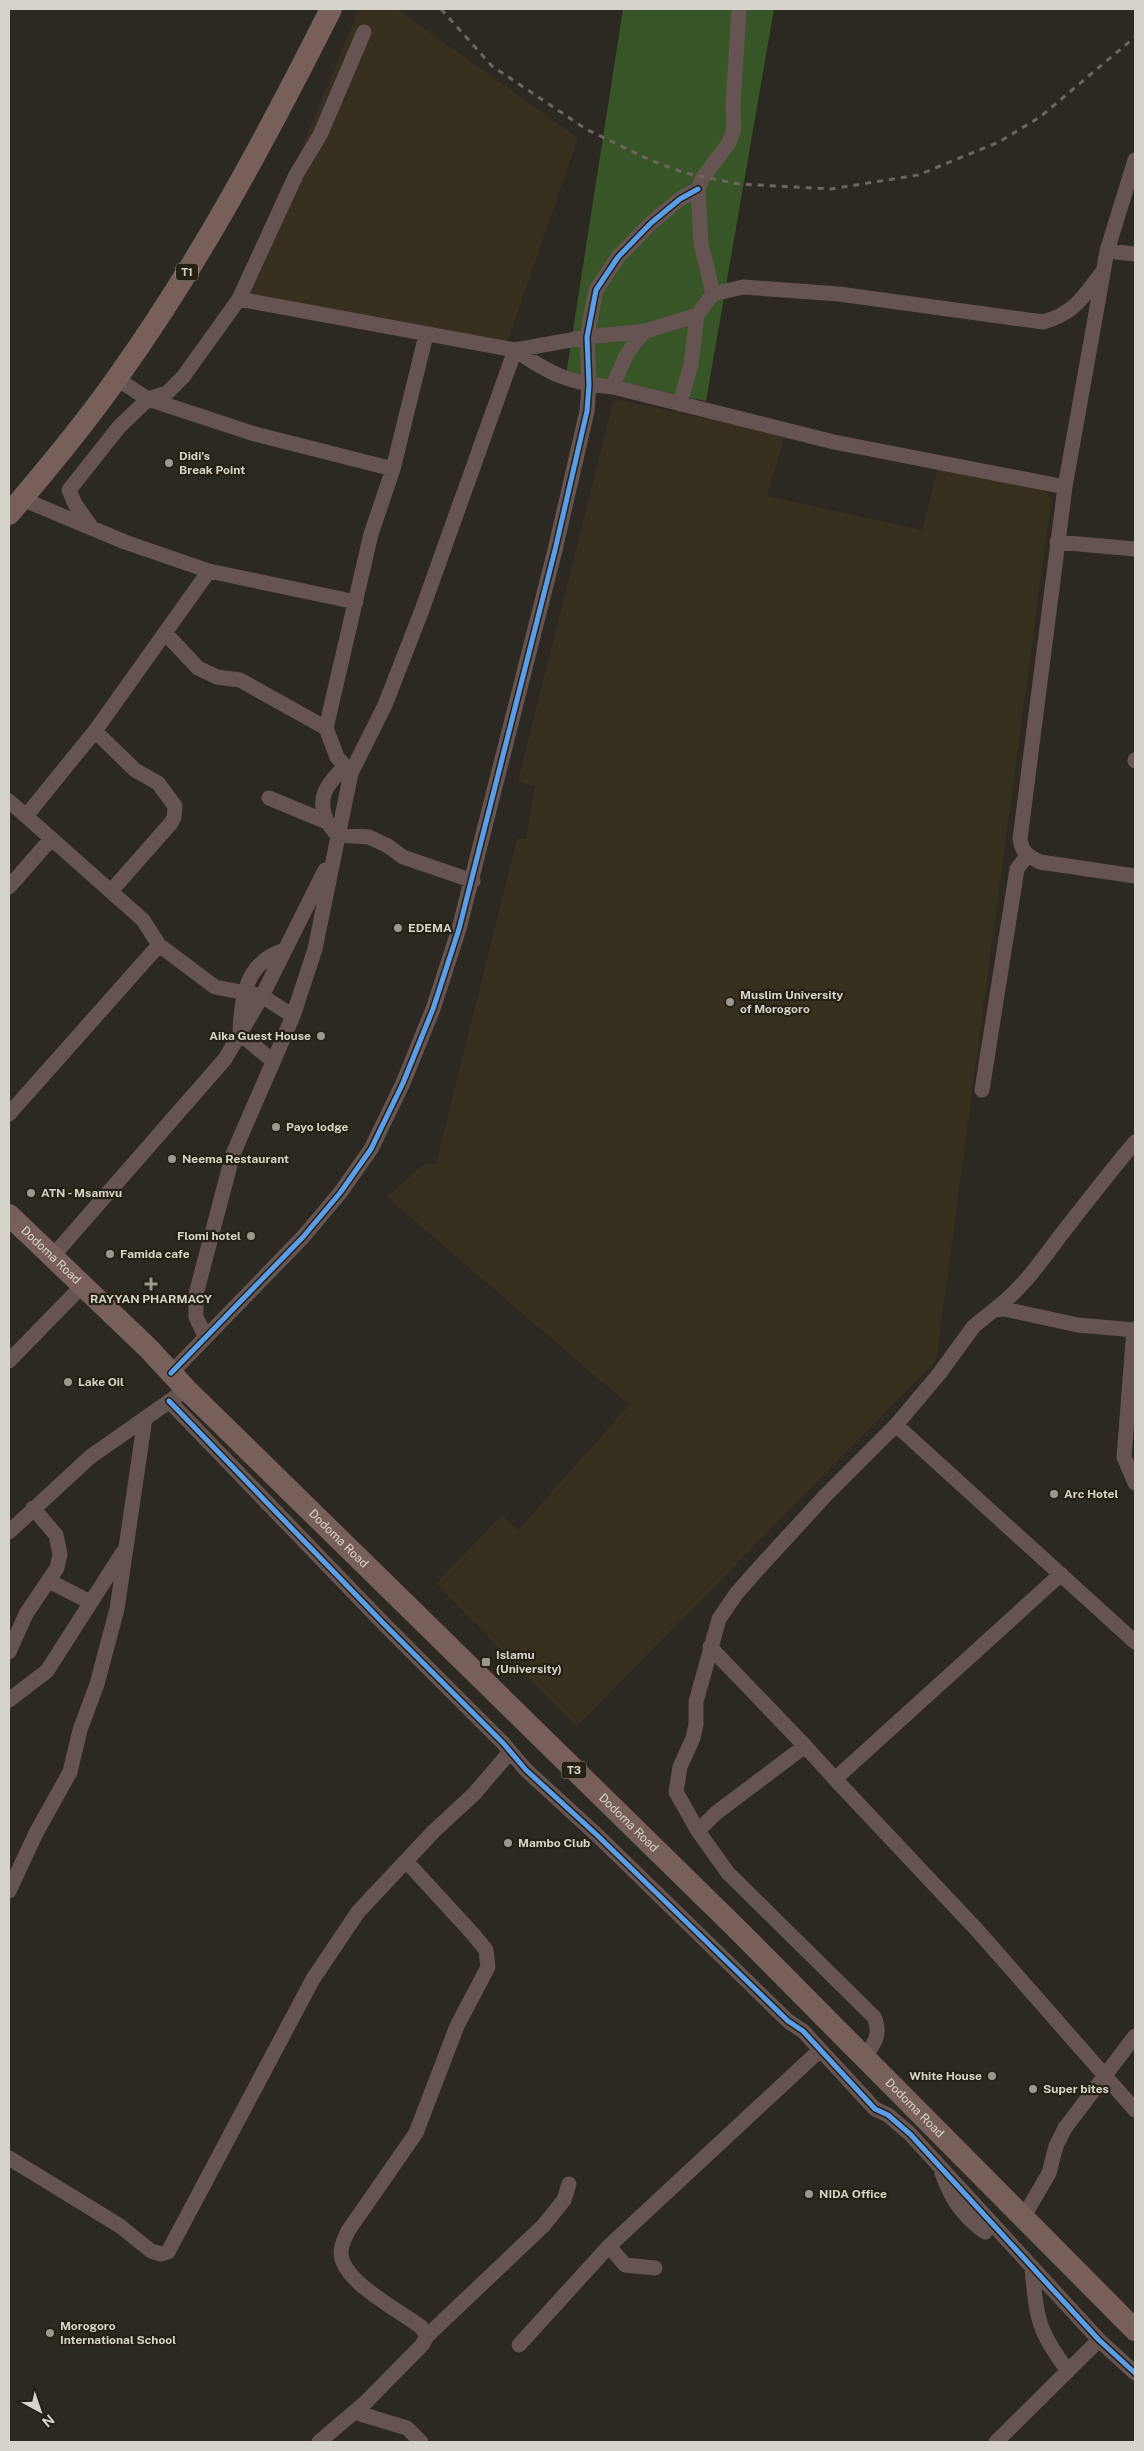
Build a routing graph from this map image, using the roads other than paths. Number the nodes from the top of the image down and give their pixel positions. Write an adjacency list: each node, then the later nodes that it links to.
1 (331, 9): 16 (highway, T1)
2 (739, 9): 5 (street)
3 (364, 32): 10 (street)
4 (1135, 160): 6 (street)
5 (698, 189): 9 (street); 14 (street)
6 (1107, 251): 7 (street); 8 (street)
7 (1135, 254)
8 (1104, 269): 9 (street); 22 (street)
9 (713, 294): 11 (street)
10 (239, 299): 13 (street); 19 (street)
11 (697, 315): 12 (street); 20 (street)
12 (646, 331): 14 (street); 18 (street)
13 (426, 335): 15 (street); 21 (street)
14 (587, 336): 15 (street); 17 (street)
15 (516, 350): 17 (street); 32 (street)
16 (117, 379): 19 (street); 23 (highway, T1)
17 (589, 385): 18 (street); 42 (street)
18 (613, 387): 20 (street)
19 (148, 399): 21 (street); 24 (street)
20 (680, 404): 22 (street)
21 (393, 469): 28 (street)
22 (1065, 487): 25 (street)
23 (15, 506): 24 (street)
24 (92, 528): 27 (street)
25 (1057, 542): 26 (street); 40 (street)
26 (1135, 549)
27 (209, 571): 28 (street); 29 (street)
28 (356, 602): 30 (street)
29 (166, 634): 30 (street); 31 (street)
30 (326, 728): 32 (street)
31 (95, 731): 35 (street); 44 (street)
32 (348, 770): 36 (street); 37 (street)
33 (270, 798): 36 (street)
34 (9, 801): 35 (street)
35 (26, 816): 38 (street)
36 (327, 822): 37 (street)
37 (337, 835): 39 (street); 42 (street)
38 (51, 840): 43 (street); 44 (street)
39 (333, 853): 46 (street); 49 (street)
40 (1027, 856): 41 (street); 52 (street)
41 (1135, 876)
42 (473, 881): 60 (street)
43 (9, 887)
44 (112, 890): 45 (street)
45 (159, 945): 47 (street); 53 (street)
46 (285, 950): 47 (street); 48 (street)
47 (243, 993): 48 (street); 50 (street)
48 (262, 996): 49 (street); 50 (street)
49 (293, 1016): 51 (street)
50 (240, 1034): 51 (street); 56 (street)
51 (273, 1061): 60 (street)
52 (982, 1090)
53 (9, 1114)
54 (1135, 1142): 58 (street)
55 (9, 1215): 56 (highway, Dodoma Road / T3)
56 (52, 1257): 57 (highway, Dodoma Road / T3)
57 (82, 1286): 61 (street); 62 (highway, Dodoma Road / T3)
58 (994, 1310): 59 (street); 65 (street)
59 (1134, 1330): 66 (street)
60 (205, 1336): 62 (street)
61 (9, 1361)
62 (171, 1373): 63 (highway, Dodoma Road / T3)
63 (178, 1395): 64 (street); 78 (street); 85 (highway, Dodoma Road / T3)
64 (145, 1418): 67 (street); 69 (street)
65 (896, 1426): 70 (street); 74 (street)
66 (1135, 1483)
67 (33, 1508): 68 (street); 71 (street)
68 (9, 1532)
69 (128, 1544): 72 (street); 82 (street)
70 (1061, 1574): 73 (street); 79 (street)
71 (49, 1581): 72 (street); 75 (street)
72 (90, 1602): 76 (street)
73 (1135, 1642)
74 (710, 1647): 77 (street); 80 (street)
75 (9, 1652)
76 (9, 1700)
77 (805, 1746): 79 (street); 80 (street)
78 (510, 1752): 81 (street); 84 (street)
79 (836, 1779): 86 (street)
80 (698, 1830): 85 (street)
81 (406, 1860): 88 (street); 97 (street)
82 (9, 1890)
83 (1135, 2036): 86 (street)
84 (820, 2050): 89 (street); 93 (street)
85 (863, 2058): 91 (highway, Dodoma Road / T3)
86 (1105, 2074): 87 (street); 91 (street)
87 (1135, 2110)
88 (9, 2158)
89 (939, 2164): 92 (street); 95 (street)
90 (569, 2184): 97 (street)
91 (1023, 2218): 96 (highway, Dodoma Road / T3)
92 (985, 2232)
93 (609, 2246): 94 (street); 99 (street)
94 (655, 2268)
95 (1032, 2269): 98 (street); 100 (street)
96 (1135, 2330)
97 (427, 2336): 102 (street)
98 (1099, 2340): 100 (street); 101 (street)
99 (519, 2345)
100 (1068, 2371): 105 (street)
101 (1135, 2373)
102 (354, 2412): 103 (street); 104 (street)
103 (319, 2442)
104 (421, 2442)
105 (996, 2442)

